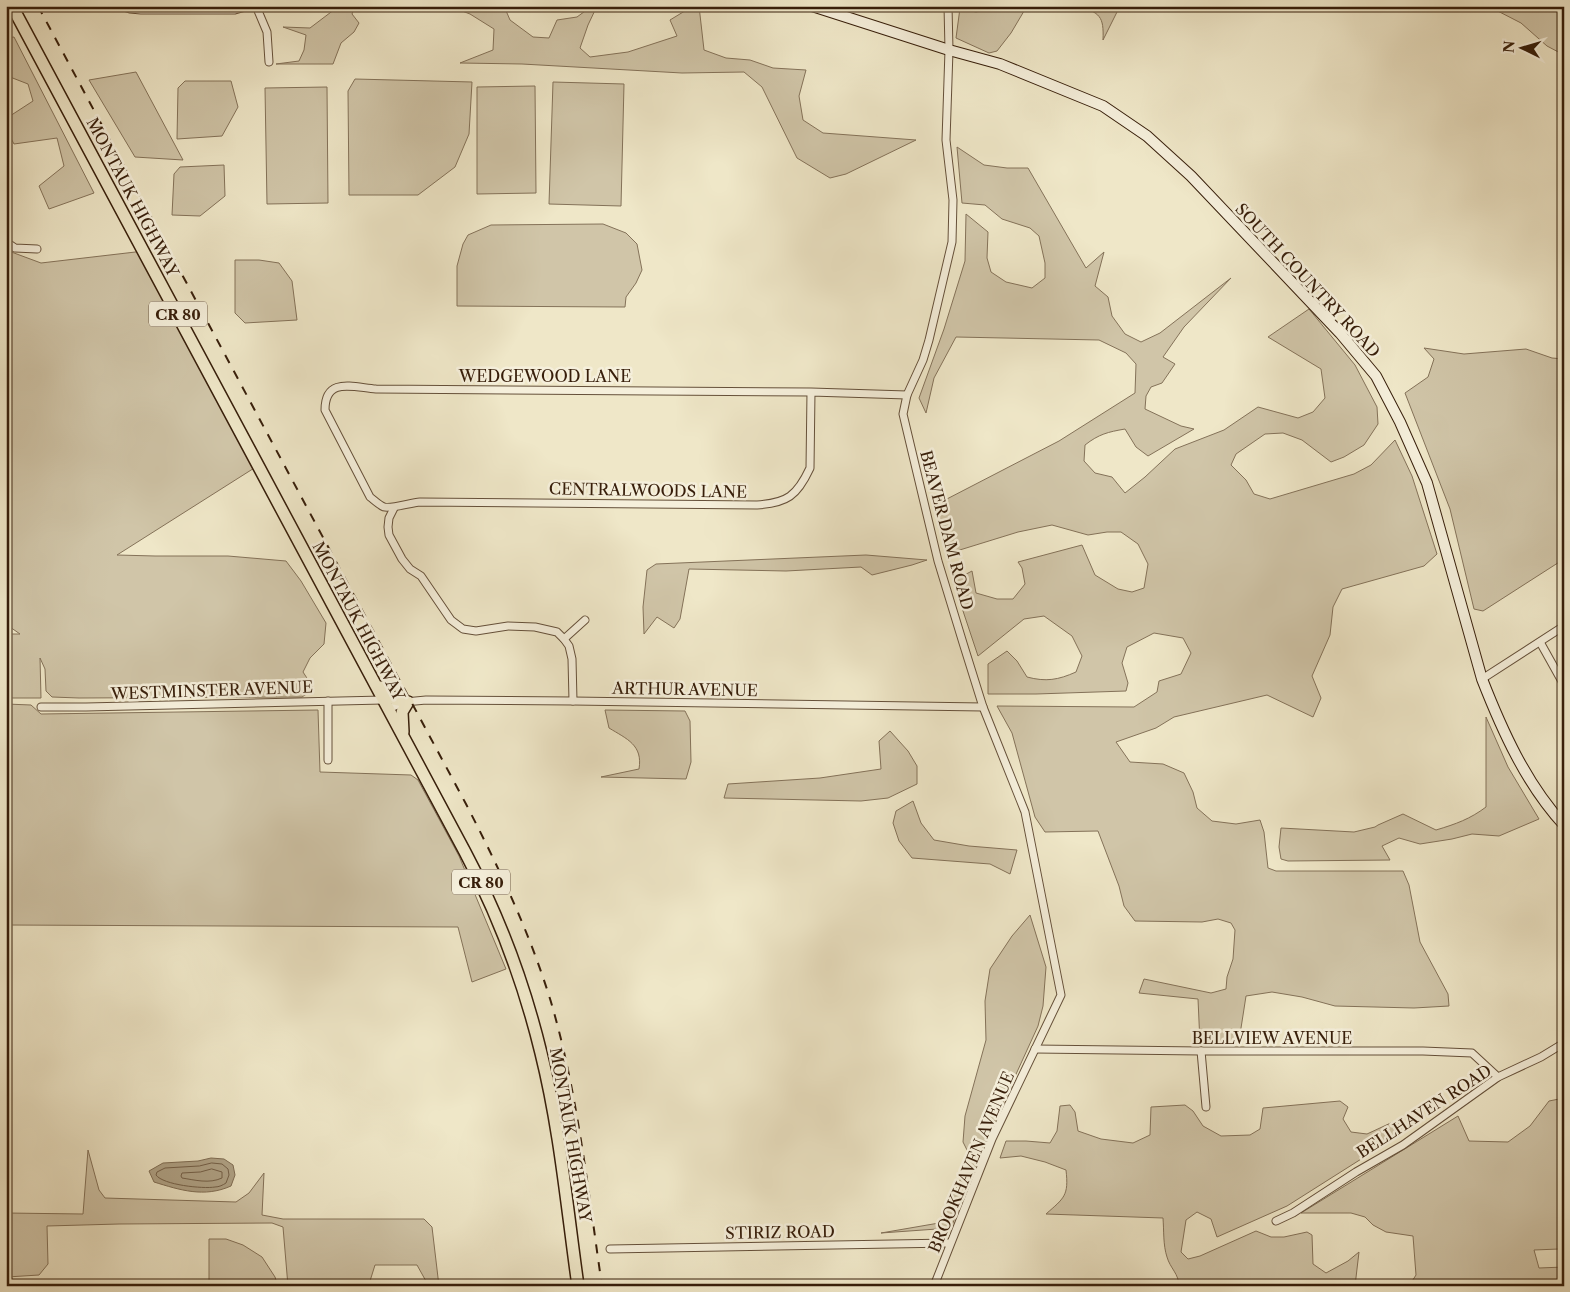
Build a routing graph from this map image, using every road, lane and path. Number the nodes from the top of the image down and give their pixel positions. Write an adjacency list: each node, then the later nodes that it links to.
1 (12, 6): 18 (main road, MONTAUK HIGHWAY / CR 80)
2 (121, 6): 3 (street)
3 (249, 6)
4 (256, 6): 8 (street)
5 (812, 6): 7 (main road, SOUTH COUNTRY ROAD)
6 (948, 6): 7 (street, BEAVER DAM ROAD)
7 (949, 50): 12 (street, BEAVER DAM ROAD); 19 (main road, SOUTH COUNTRY ROAD)
8 (268, 62)
9 (6, 242): 10 (street)
10 (37, 249)
11 (811, 392): 12 (street, WEDGEWOOD LANE); 13 (street, CENTRALWOODS LANE); 13 (street, WEDGEWOOD LANE)
12 (908, 395): 26 (street, BEAVER DAM ROAD)
13 (394, 508): 16 (street)
14 (584, 620): 16 (street)
15 (1564, 626): 17 (street)
16 (564, 639): 22 (street)
17 (1540, 642): 19 (street); 20 (street)
18 (370, 675): 23 (main road); 24 (main road, MONTAUK HIGHWAY / CR 80)
19 (1482, 679): 29 (main road, SOUTH COUNTRY ROAD)
20 (1564, 685)
21 (328, 701): 24 (street, WESTMINSTER AVENUE); 25 (street, WESTMINSTER AVENUE); 28 (street)
22 (572, 701): 23 (street, ARTHUR AVENUE); 26 (street, ARTHUR AVENUE)
23 (408, 702): 24 (street, ARTHUR AVENUE); 27 (main road)
24 (386, 704): 27 (main road, MONTAUK HIGHWAY / CR 80)
25 (41, 706)
26 (983, 707): 31 (street, BEAVER DAM ROAD)
27 (404, 738): 38 (main road, MONTAUK HIGHWAY / CR 80)
28 (328, 760)
29 (1564, 825)
30 (1564, 1044): 33 (street, BELLHAVEN ROAD)
31 (1035, 1049): 32 (street, BELLVIEW AVENUE); 36 (street, BROOKHAVEN AVENUE)
32 (1201, 1052): 33 (street, BELLVIEW AVENUE); 34 (street)
33 (1498, 1077): 35 (street, BELLHAVEN ROAD)
34 (1206, 1107)
35 (1276, 1221)
36 (950, 1243): 37 (street, STIRIZ ROAD); 39 (street, BROOKHAVEN AVENUE)
37 (610, 1249)
38 (578, 1286)
39 (934, 1286)

